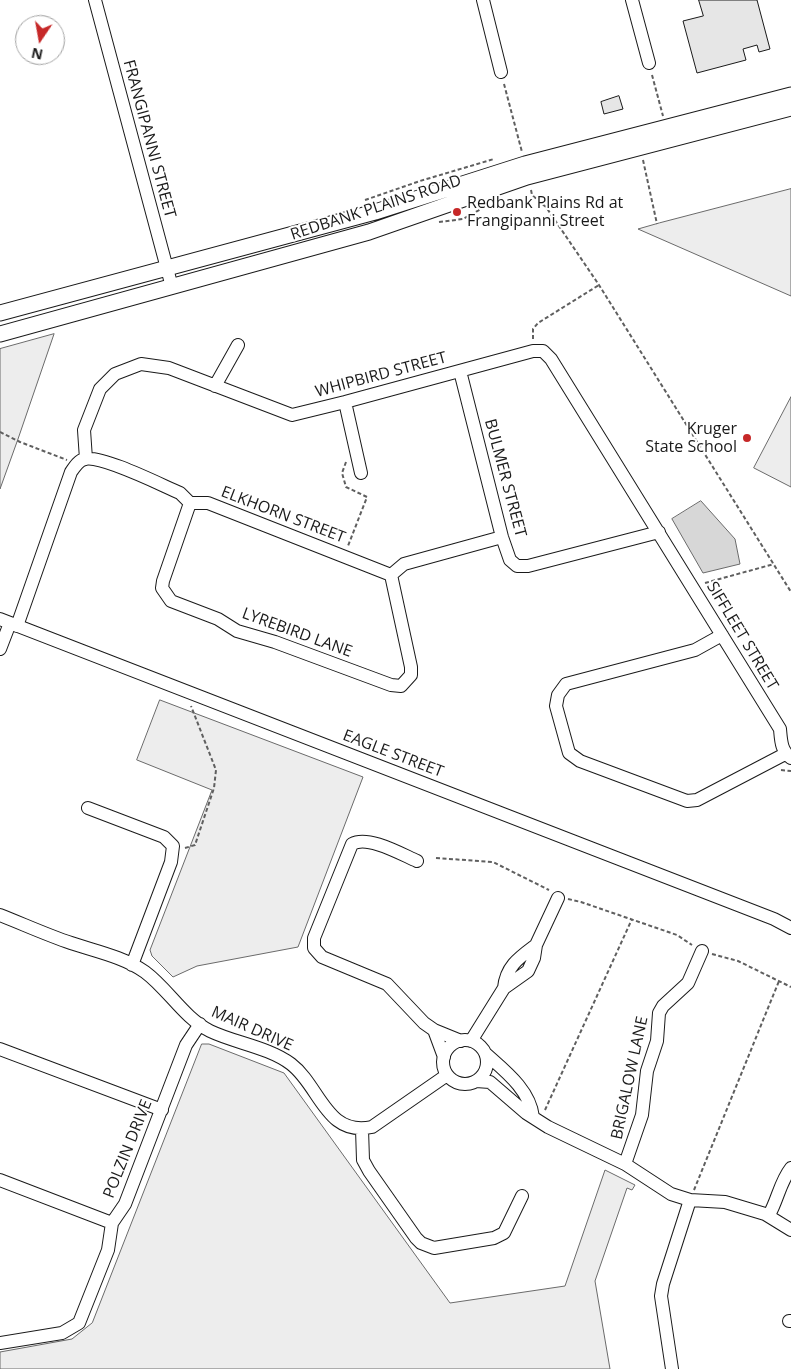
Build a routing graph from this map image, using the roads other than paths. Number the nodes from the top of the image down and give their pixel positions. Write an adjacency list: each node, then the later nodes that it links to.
1 (94, 0): 8 (street, FRANGIPANNI STREET)
2 (483, 0): 5 (street)
3 (632, 0): 4 (street)
4 (649, 63)
5 (501, 72)
6 (791, 95): 8 (main road, REDBANK PLAINS ROAD)
7 (791, 108): 9 (main road, REDBANK PLAINS ROAD)
8 (167, 269): 9 (street, FRANGIPANNI STREET); 10 (main road, REDBANK PLAINS ROAD)
9 (172, 287): 11 (main road, REDBANK PLAINS ROAD)
10 (0, 313)
11 (0, 334)
12 (238, 345): 14 (street)
13 (460, 371): 15 (street, WHIPBIRD STREET); 19 (street, WHIPBIRD STREET); 20 (street, BULMER STREET)
14 (215, 386): 15 (street, WHIPBIRD STREET); 16 (street, WHIPBIRD STREET)
15 (345, 402): 17 (street)
16 (86, 459): 18 (street, ELKHORN STREET); 22 (street)
17 (361, 473)
18 (190, 503): 21 (street, ELKHORN STREET); 21 (street, LYREBIRD LANE)
19 (659, 532): 20 (street, BULMER STREET); 23 (street, SIFFLEET STREET)
20 (502, 538): 21 (street)
21 (391, 574)
22 (9, 623): 24 (street); 30 (street, EAGLE STREET)
23 (722, 635): 25 (street, SIFFLEET STREET); 25 (street)
24 (0, 649)
25 (788, 756)
26 (88, 808): 34 (street)
27 (417, 861): 36 (street)
28 (558, 898): 37 (street)
29 (0, 915): 34 (street, MAIR DRIVE)
30 (774, 919): 31 (street, EAGLE STREET); 32 (street, EAGLE STREET)
31 (791, 924)
32 (791, 928)
33 (702, 951): 46 (street, BRIGALOW LANE)
34 (132, 965): 35 (street, MAIR DRIVE)
35 (200, 1024): 43 (street, POLZIN DRIVE); 45 (street, MAIR DRIVE)
36 (434, 1030): 37 (street); 40 (street)
37 (466, 1041): 39 (street); 40 (street)
38 (0, 1049): 43 (street)
39 (486, 1054): 42 (street); 44 (street)
40 (444, 1057): 41 (street)
41 (447, 1075): 42 (street); 45 (street)
42 (476, 1081): 44 (street)
43 (162, 1110): 52 (street, POLZIN DRIVE)
44 (536, 1119): 46 (street)
45 (362, 1129): 49 (street)
46 (625, 1164): 50 (street)
47 (791, 1168): 51 (street)
48 (0, 1180): 52 (street)
49 (522, 1196)
50 (690, 1200): 51 (street); 55 (street)
51 (769, 1215): 53 (street)
52 (112, 1223): 54 (street, POLZIN DRIVE)
53 (791, 1230)
54 (0, 1343)
55 (672, 1369)

